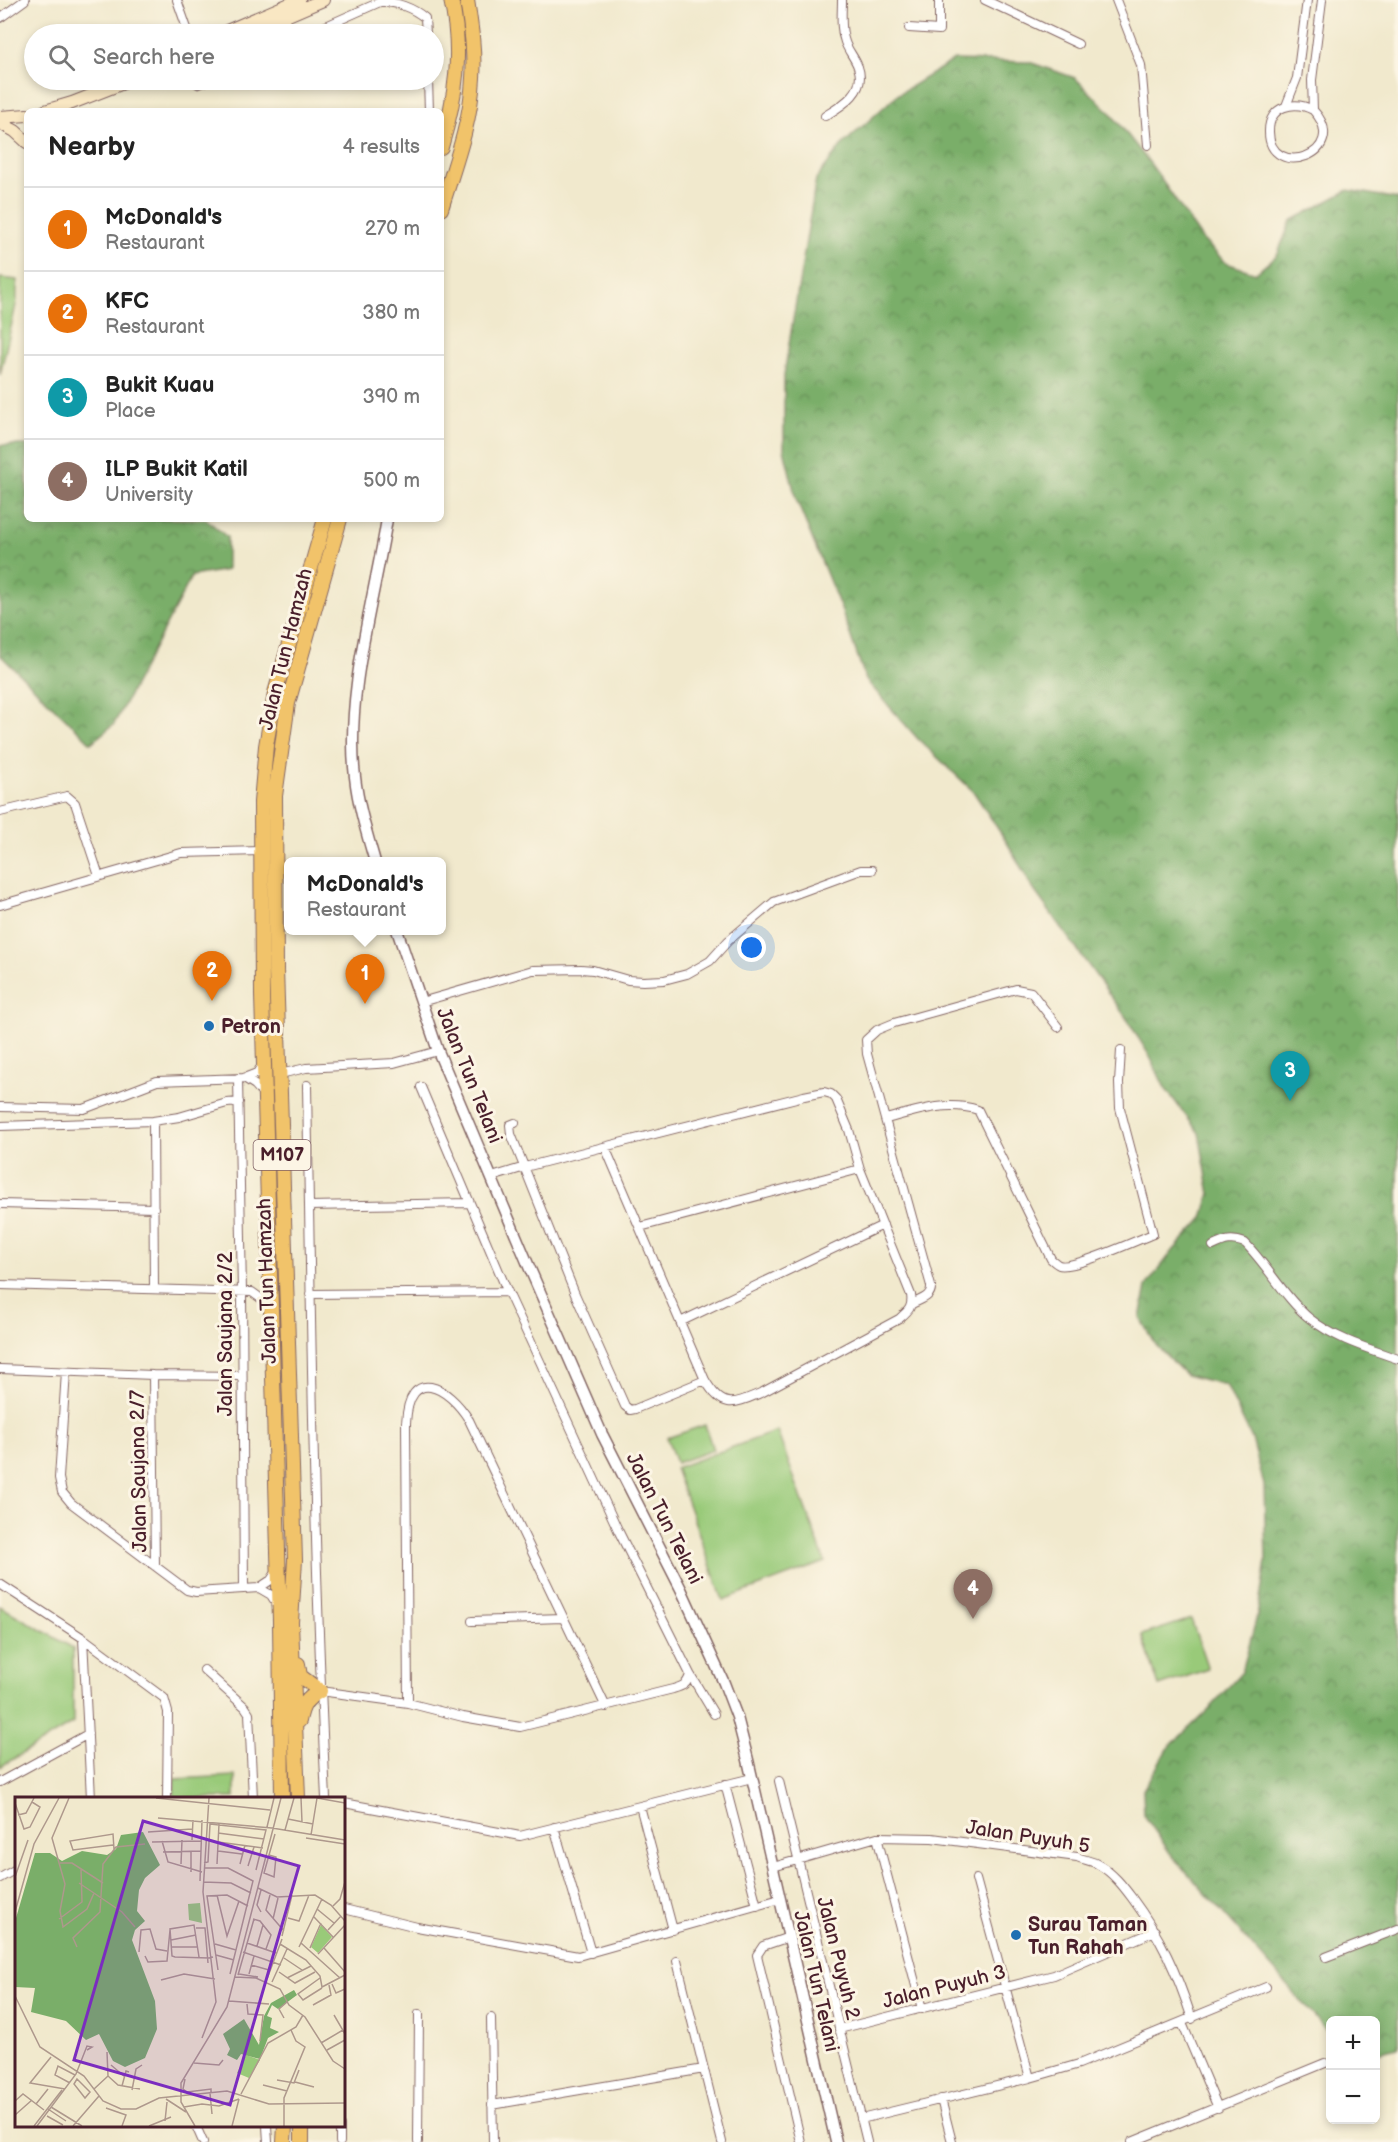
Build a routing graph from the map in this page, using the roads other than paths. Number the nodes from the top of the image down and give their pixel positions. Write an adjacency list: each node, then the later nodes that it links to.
1 (25, 0): 15 (street)
2 (177, 0): 16 (street)
3 (298, 0): 17 (main road)
4 (323, 0): 18 (main road)
5 (446, 0): 22 (main road)
6 (451, 0): 22 (main road)
7 (467, 0): 24 (main road)
8 (475, 0): 24 (main road)
9 (842, 0): 34 (street)
10 (939, 0): 21 (street)
11 (985, 0): 23 (street)
12 (1116, 0): 39 (street)
13 (1307, 0): 28 (street)
14 (1322, 0): 32 (street)
15 (0, 18)
16 (185, 24)
17 (243, 24)
18 (267, 24)
19 (330, 24): 20 (street)
20 (425, 24)
21 (909, 28)
22 (456, 38): 37 (main road)
23 (1078, 44)
24 (474, 76): 40 (main road)
25 (105, 90): 27 (main road)
26 (428, 90): 31 (street)
27 (72, 103): 29 (main road); 30 (main road)
28 (1286, 106): 32 (street); 32 (street)
29 (55, 108)
30 (63, 108)
31 (429, 108)
32 (1313, 110)
33 (24, 115): 35 (main road)
34 (825, 116)
35 (0, 117)
36 (0, 123): 38 (main road)
37 (444, 137)
38 (24, 139)
39 (1148, 145)
40 (444, 199)
41 (324, 522): 45 (main road, Jalan Tun Hamzah / M107)
42 (341, 522): 56 (main road, Jalan Tun Hamzah / M107)
43 (386, 522): 46 (street)
44 (0, 812): 48 (street)
45 (261, 851): 48 (street); 55 (main road, Jalan Tun Hamzah / M107)
46 (374, 857)
47 (872, 870): 51 (street)
48 (99, 876): 49 (street)
49 (0, 904)
50 (399, 935): 51 (street, Jalan Tun Telani)
51 (421, 1002): 53 (street, Jalan Tun Telani)
52 (1058, 1027): 63 (street)
53 (438, 1050): 56 (street); 70 (street, Jalan Tun Telani)
54 (1120, 1050): 63 (street)
55 (264, 1062): 57 (street); 60 (main road, Jalan Tun Hamzah / M107)
56 (280, 1074): 93 (main road, Jalan Tun Hamzah / M107)
57 (241, 1078): 60 (street); 61 (street, Jalan Saujana 2/2); 62 (street)
58 (308, 1085): 73 (street)
59 (421, 1087): 71 (street)
60 (265, 1096): 78 (main road, Jalan Tun Hamzah / M107)
61 (238, 1102): 64 (street); 81 (street, Jalan Saujana 2/2)
62 (0, 1107)
63 (886, 1119): 84 (street)
64 (153, 1121): 66 (street); 74 (street)
65 (515, 1123): 68 (street)
66 (0, 1126)
67 (605, 1147): 68 (street); 69 (street); 76 (street)
68 (525, 1167): 70 (street); 92 (street)
69 (860, 1169): 75 (street); 76 (street)
70 (492, 1177): 111 (street, Jalan Tun Telani)
71 (470, 1203): 73 (street); 82 (street)
72 (0, 1204): 74 (street)
73 (309, 1206): 83 (street)
74 (154, 1208): 80 (street)
75 (883, 1226): 84 (street); 86 (street)
76 (640, 1227): 86 (street)
77 (1213, 1246): 87 (street)
78 (270, 1275): 81 (street); 85 (main road, Jalan Tun Hamzah / M107)
79 (0, 1285): 80 (street)
80 (154, 1289): 81 (street)
81 (247, 1292): 85 (street); 91 (street, Jalan Saujana 2/2)
82 (508, 1292): 83 (street); 104 (street)
83 (309, 1294): 105 (street)
84 (912, 1304): 92 (street)
85 (271, 1311): 95 (main road, Jalan Tun Hamzah / M107)
86 (680, 1322): 92 (street)
87 (1398, 1359)
88 (0, 1369): 89 (street)
89 (66, 1372): 90 (street); 94 (street)
90 (153, 1375): 91 (street); 94 (street, Jalan Saujana 2/7)
91 (242, 1376): 98 (street, Jalan Saujana 2/2)
92 (705, 1380)
93 (295, 1560): 105 (main road); 112 (main road, Jalan Tun Hamzah / M107)
94 (155, 1566): 98 (street)
95 (278, 1568): 97 (street); 99 (main road, Jalan Tun Hamzah / M107)
96 (0, 1584): 102 (street)
97 (259, 1588): 98 (street); 99 (street)
98 (244, 1589)
99 (280, 1609): 110 (main road, Jalan Tun Hamzah / M107)
100 (563, 1618): 101 (street); 106 (street); 107 (street)
101 (472, 1621)
102 (83, 1638): 109 (street); 117 (street)
103 (204, 1670): 118 (street)
104 (690, 1674): 107 (street); 108 (street)
105 (320, 1691): 106 (street); 112 (main road); 122 (street)
106 (408, 1703): 107 (street)
107 (606, 1707)
108 (714, 1714)
109 (88, 1734): 114 (street); 116 (street)
110 (280, 1740): 119 (main road); 120 (main road, Jalan Tun Hamzah / M107)
111 (752, 1778): 115 (street); 128 (street, Jalan Tun Telani)
112 (298, 1781): 121 (main road, Jalan Tun Hamzah / M107)
113 (778, 1781): 127 (street, Jalan Puyuh 2)
114 (0, 1782)
115 (725, 1784): 124 (street); 133 (street)
116 (91, 1797)
117 (167, 1797)
118 (253, 1797)
119 (276, 1797)
120 (282, 1797)
121 (298, 1797)
122 (326, 1797)
123 (345, 1803): 125 (street)
124 (640, 1806): 125 (street); 136 (street)
125 (554, 1827): 139 (street)
126 (877, 1837): 127 (street, Jalan Puyuh 5); 137 (street, Jalan Puyuh 5); 144 (street)
127 (798, 1860): 128 (street, Jalan Puyuh 5); 149 (street, Jalan Puyuh 2)
128 (773, 1867): 132 (street, Jalan Tun Telani)
129 (15, 1870): 130 (street)
130 (0, 1878)
131 (976, 1879): 143 (street)
132 (780, 1899): 133 (street); 138 (street, Jalan Tun Telani)
133 (757, 1906): 136 (street)
134 (345, 1909): 139 (street)
135 (1398, 1929): 140 (street)
136 (673, 1930): 139 (street)
137 (1155, 1931): 143 (street, Jalan Puyuh 3); 147 (street, Jalan Puyuh 5)
138 (789, 1937): 168 (street); 169 (street, Jalan Tun Telani)
139 (591, 1953)
140 (1326, 1958)
141 (677, 1961): 151 (street)
142 (1266, 1987): 147 (street)
143 (1005, 1988): 144 (street, Jalan Puyuh 3); 152 (street)
144 (922, 2009): 149 (street, Jalan Puyuh 3)
145 (419, 2014): 165 (street)
146 (491, 2018): 154 (street)
147 (1192, 2019): 148 (street)
148 (1182, 2023): 152 (street); 155 (street)
149 (839, 2029): 156 (street, Jalan Puyuh 2)
150 (1325, 2063): 155 (street)
151 (704, 2069): 154 (street); 167 (street)
152 (1030, 2078): 153 (street)
153 (941, 2099): 156 (street); 171 (street)
154 (492, 2105): 166 (street)
155 (1218, 2108): 172 (street)
156 (861, 2119): 170 (street, Jalan Puyuh 2)
157 (196, 2127): 161 (street)
158 (267, 2127): 162 (street)
159 (287, 2127): 163 (main road)
160 (287, 2127): 164 (main road)
161 (203, 2142)
162 (268, 2142)
163 (284, 2142)
164 (290, 2142)
165 (418, 2142)
166 (493, 2142)
167 (722, 2142)
168 (801, 2142)
169 (836, 2142)
170 (867, 2142)
171 (952, 2142)
172 (1132, 2142)

